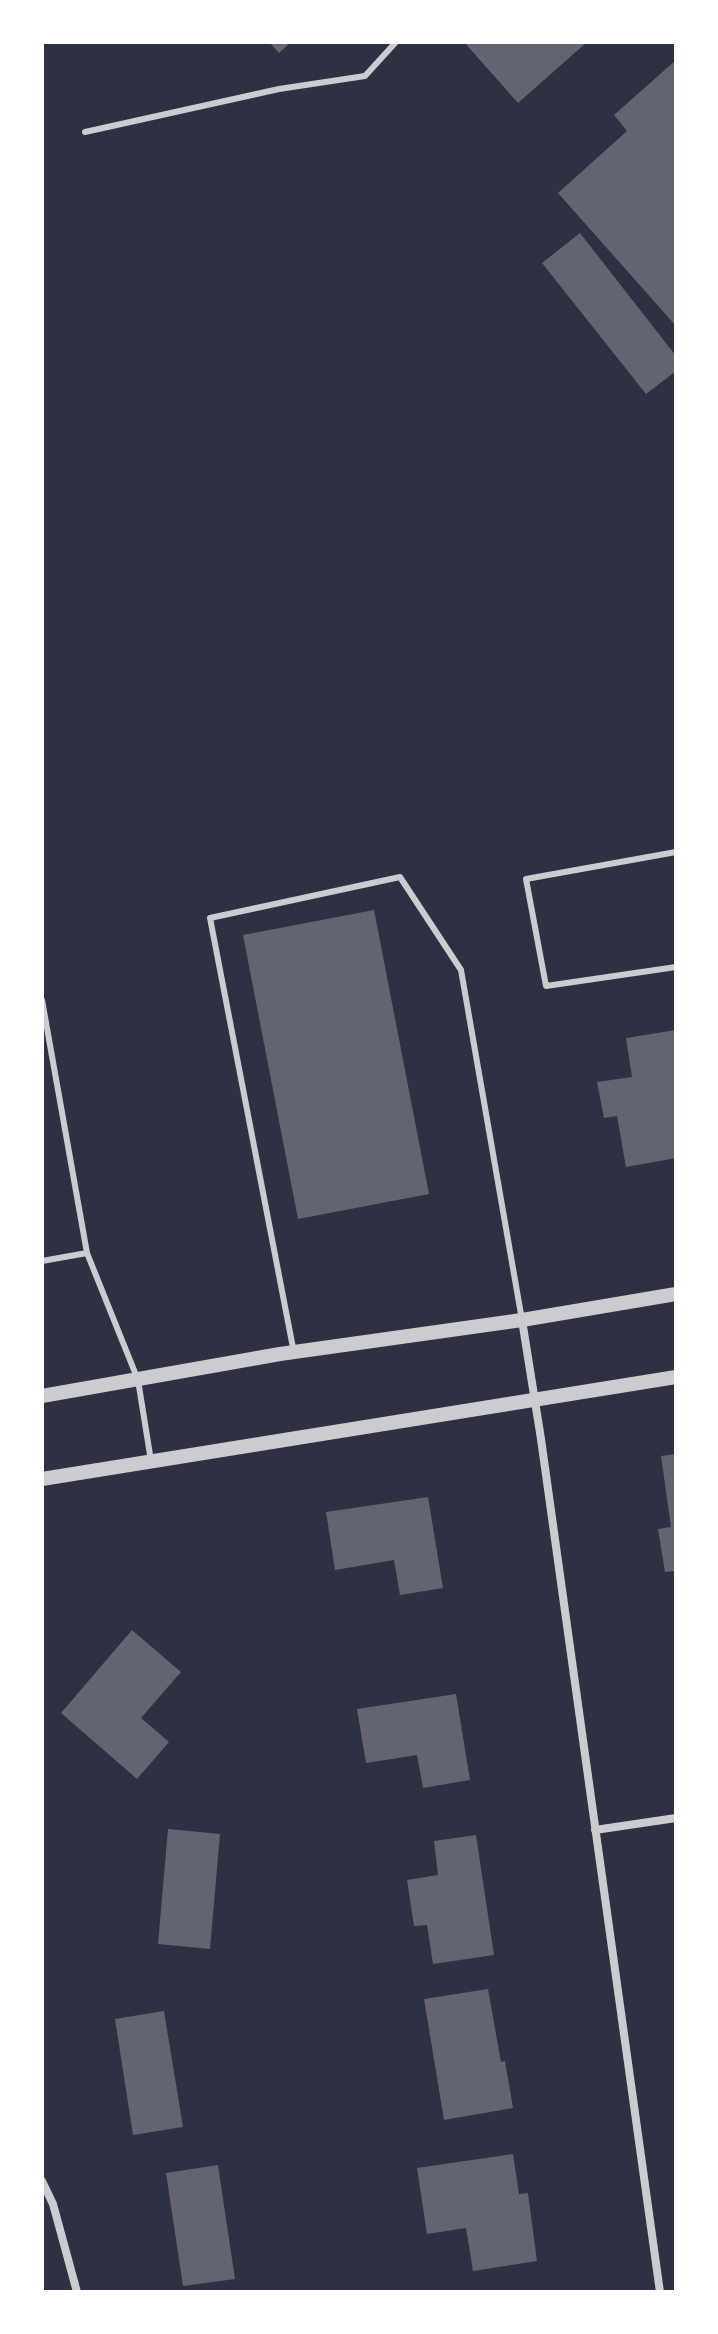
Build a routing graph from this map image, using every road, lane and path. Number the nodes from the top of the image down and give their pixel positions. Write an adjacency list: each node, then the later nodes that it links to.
1 (396, 42): 2 (lane)
2 (85, 132)
3 (676, 852): 4 (lane)
4 (676, 967)
5 (42, 1000): 6 (lane)
6 (87, 1253): 7 (lane); 12 (lane)
7 (42, 1261)
8 (676, 1294): 9 (street)
9 (522, 1320): 10 (street); 10 (lane); 14 (street)
10 (294, 1353): 12 (street)
11 (676, 1377): 14 (street)
12 (138, 1380): 13 (street); 15 (lane)
13 (42, 1396)
14 (535, 1400): 15 (street); 18 (street)
15 (151, 1461): 16 (street)
16 (42, 1479)
17 (676, 1818): 18 (street)
18 (595, 1830): 21 (street)
19 (42, 2181): 20 (street)
20 (77, 2292)
21 (660, 2292)

